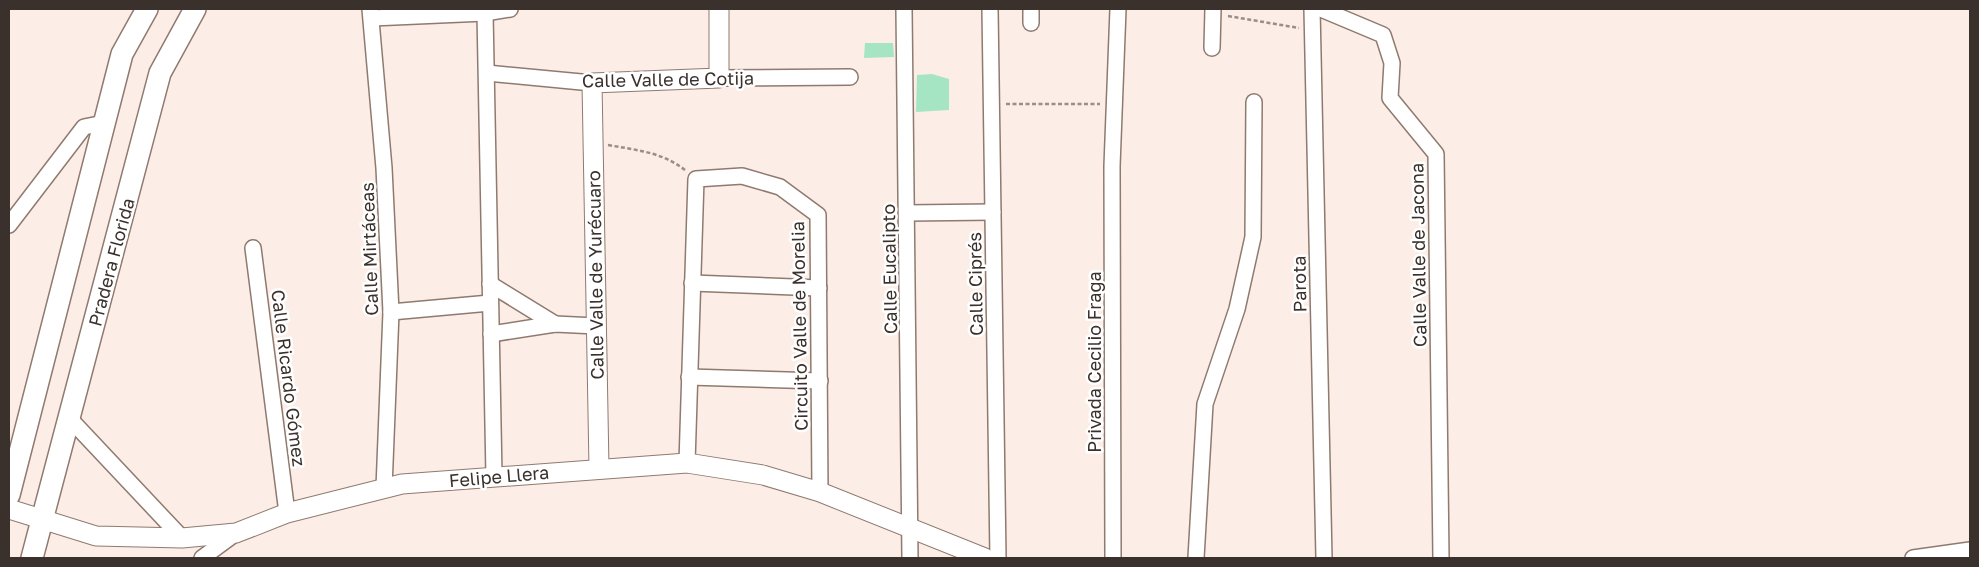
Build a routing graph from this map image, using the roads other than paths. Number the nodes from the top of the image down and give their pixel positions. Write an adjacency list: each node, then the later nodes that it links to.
1 (147, 9): 19 (main road)
2 (195, 9): 34 (main road, Pradera Florida)
3 (510, 9): 12 (street)
4 (719, 9): 16 (street)
5 (904, 9): 21 (street, Calle Eucalipto)
6 (990, 9): 20 (street, Calle Ciprés)
7 (1118, 9): 54 (street, Privada Cecilio Fraga)
8 (1312, 9): 56 (street, Parota)
9 (1321, 9): 57 (street, Calle Valle de Jacona)
10 (1213, 11): 13 (street)
11 (371, 13): 12 (street); 28 (street, Calle Mirtáceas)
12 (486, 13): 14 (street)
13 (1212, 48)
14 (487, 73): 17 (street, Calle Valle de Cotija); 25 (street)
15 (850, 77): 16 (street, Calle Valle de Cotija)
16 (719, 78): 17 (street, Calle Valle de Cotija)
17 (592, 83): 30 (street, Calle Valle de Yurécuaro)
18 (1254, 102): 55 (street)
19 (104, 123): 22 (street); 40 (main road)
20 (993, 212): 21 (street); 53 (street, Calle Ciprés)
21 (907, 213): 44 (street, Calle Eucalipto)
22 (9, 225)
23 (253, 248): 42 (street, Calle Ricardo Gómez)
24 (692, 283): 26 (street); 26 (street, Circuito Valle de Morelia); 32 (street)
25 (490, 284): 27 (street); 29 (street)
26 (819, 288): 33 (street, Circuito Valle de Morelia)
27 (490, 303): 28 (street); 31 (street)
28 (391, 312): 38 (street, Calle Mirtáceas)
29 (555, 324): 30 (street); 31 (street)
30 (596, 326): 36 (street, Calle Valle de Yurécuaro)
31 (491, 334): 37 (street)
32 (689, 377): 33 (street); 35 (street)
33 (820, 381): 39 (street, Circuito Valle de Morelia)
34 (70, 419): 43 (main road, Pradera Florida); 46 (street)
35 (687, 463): 36 (street, Felipe Llera); 39 (street, Felipe Llera)
36 (599, 468): 37 (street, Felipe Llera)
37 (494, 476): 38 (street, Felipe Llera)
38 (384, 488): 42 (street, Felipe Llera)
39 (820, 492): 44 (street, Felipe Llera)
40 (9, 495)
41 (9, 509): 43 (street, Felipe Llera)
42 (287, 512): 45 (street, Felipe Llera)
43 (42, 520): 46 (street, Felipe Llera); 49 (main road, Pradera Florida)
44 (911, 530): 51 (street, Calle Eucalipto); 52 (street, Felipe Llera)
45 (236, 533): 46 (street, Felipe Llera); 50 (street)
46 (182, 538)
47 (1970, 550): 48 (street)
48 (1950, 556): 58 (street)
49 (32, 558)
50 (202, 558)
51 (910, 558)
52 (985, 558)
53 (998, 558)
54 (1113, 558)
55 (1196, 558)
56 (1324, 558)
57 (1441, 558)
58 (1921, 558)

